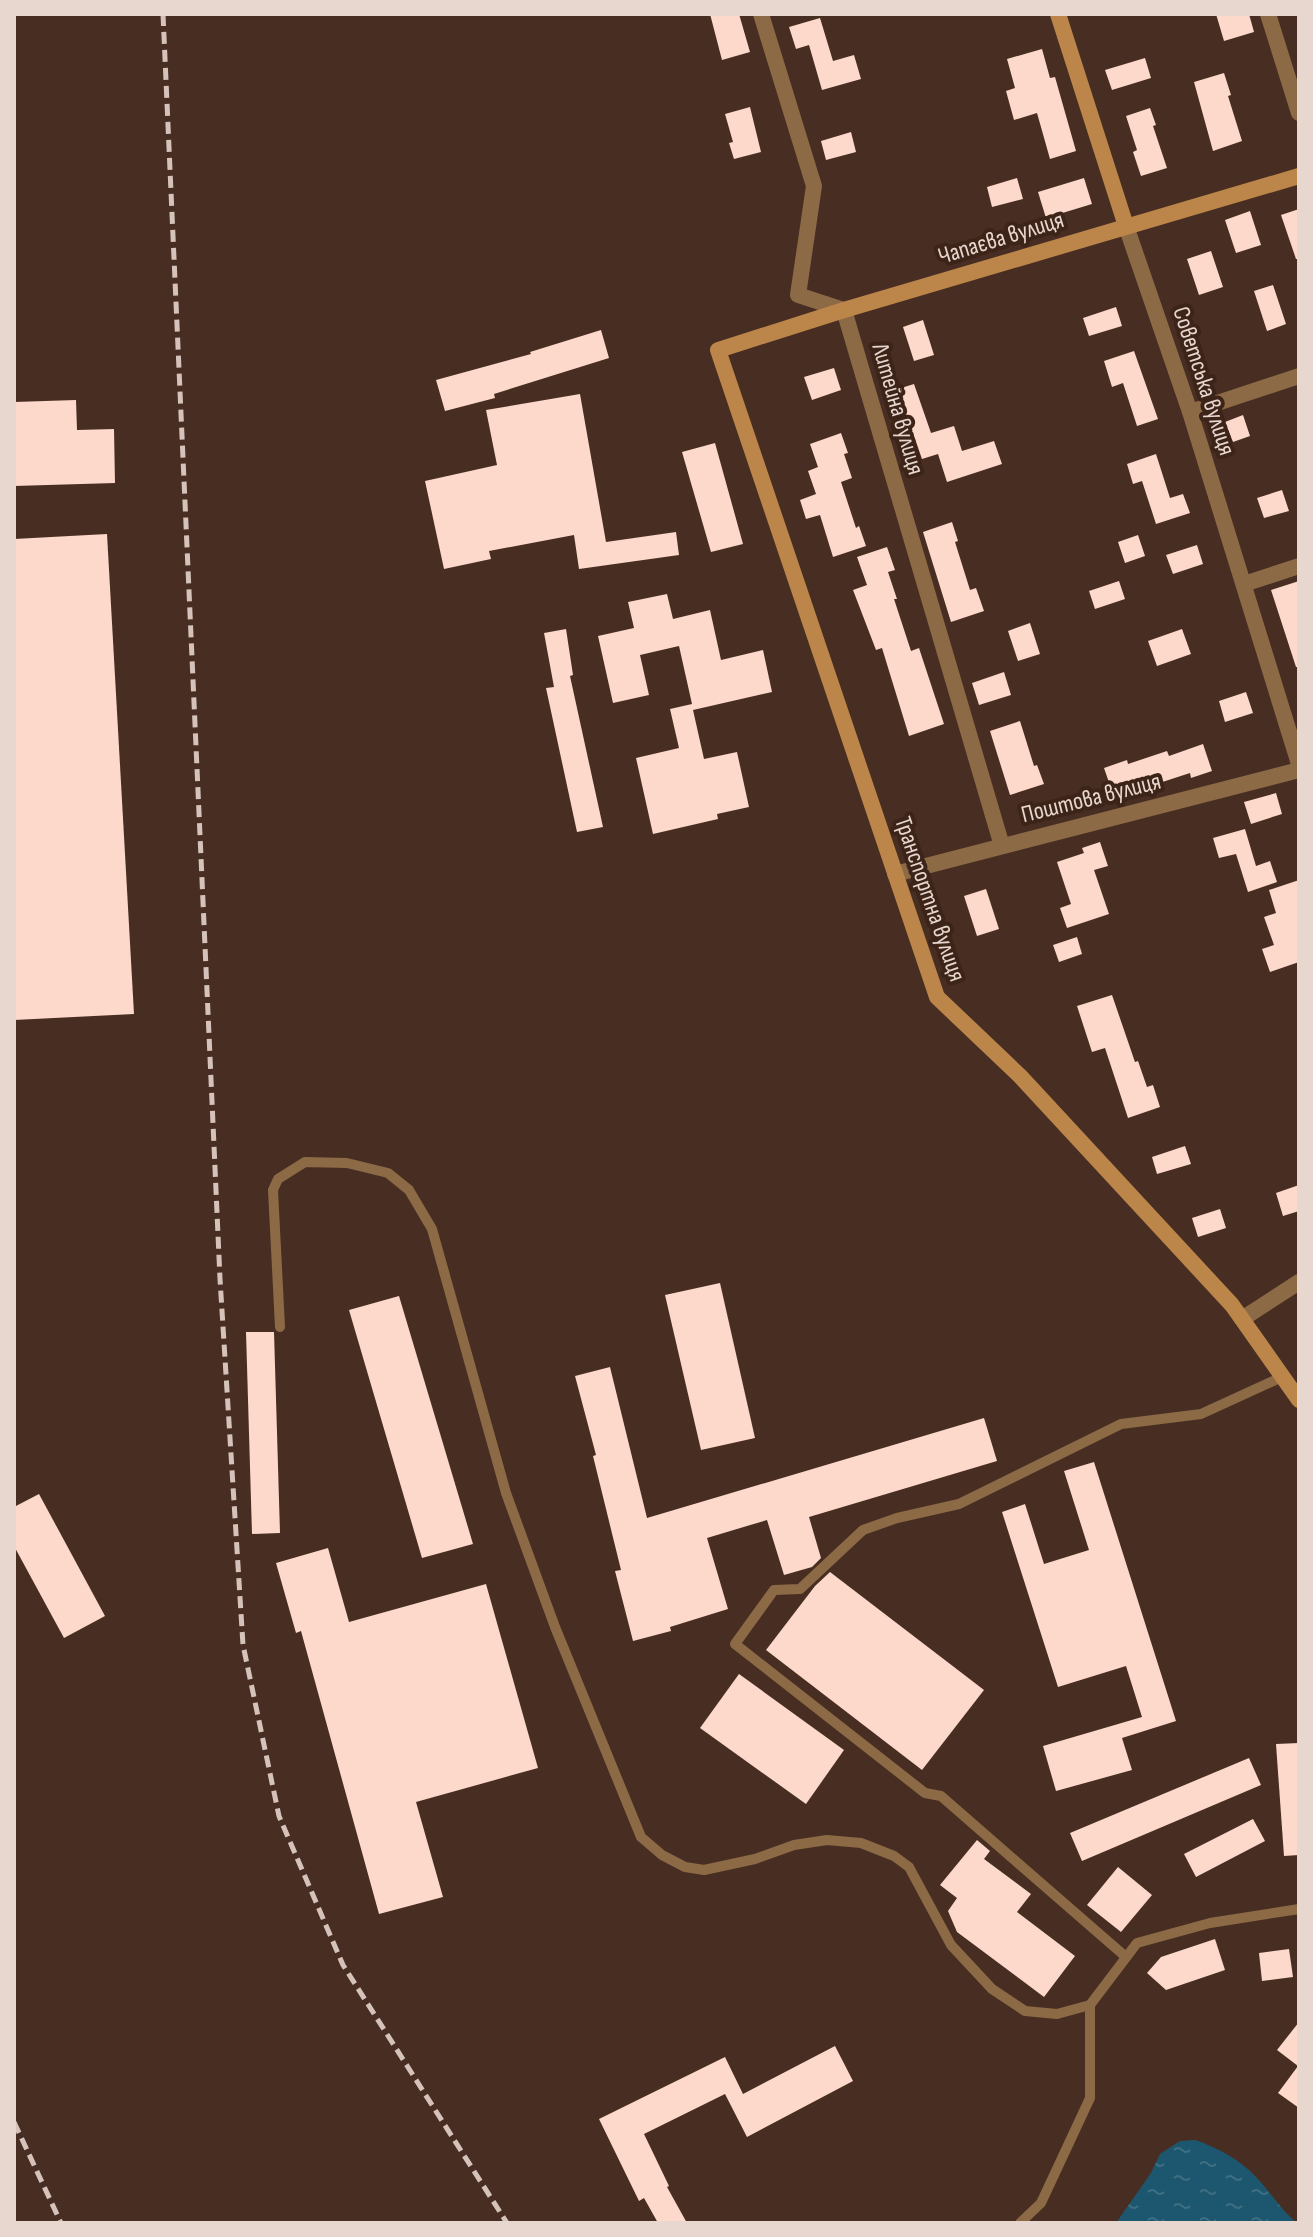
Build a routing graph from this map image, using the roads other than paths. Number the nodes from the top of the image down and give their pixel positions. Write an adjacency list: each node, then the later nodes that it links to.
1 (761, 14): 7 (street)
2 (1058, 14): 6 (street, Советська вулиця)
3 (1268, 14): 4 (street)
4 (1299, 113)
5 (1299, 176): 6 (street, Чапаєва вулиця)
6 (1126, 226): 7 (street, Чапаєва вулиця); 10 (street, Советська вулиця)
7 (844, 310): 8 (street, Чапаєва вулиця); 14 (street, Литейна вулиця)
8 (718, 350): 15 (street, Транспортна вулиця)
9 (1299, 376): 10 (street)
10 (1190, 412): 12 (street, Советська вулиця)
11 (1299, 566): 12 (street)
12 (1244, 584): 13 (street, Советська вулиця)
13 (1299, 767): 14 (street, Поштова вулиця)
14 (1002, 846): 15 (street, Поштова вулиця)
15 (895, 874): 17 (street, Транспортна вулиця)
16 (1299, 1282): 17 (street)
17 (1242, 1319): 19 (street, Транспортна вулиця)
18 (280, 1327): 23 (lane)
19 (1282, 1377): 20 (street, Транспортна вулиця); 22 (lane)
20 (1299, 1400)
21 (1299, 1909): 22 (lane)
22 (1126, 1957): 23 (lane)
23 (1090, 2005): 24 (lane)
24 (1020, 2223)

